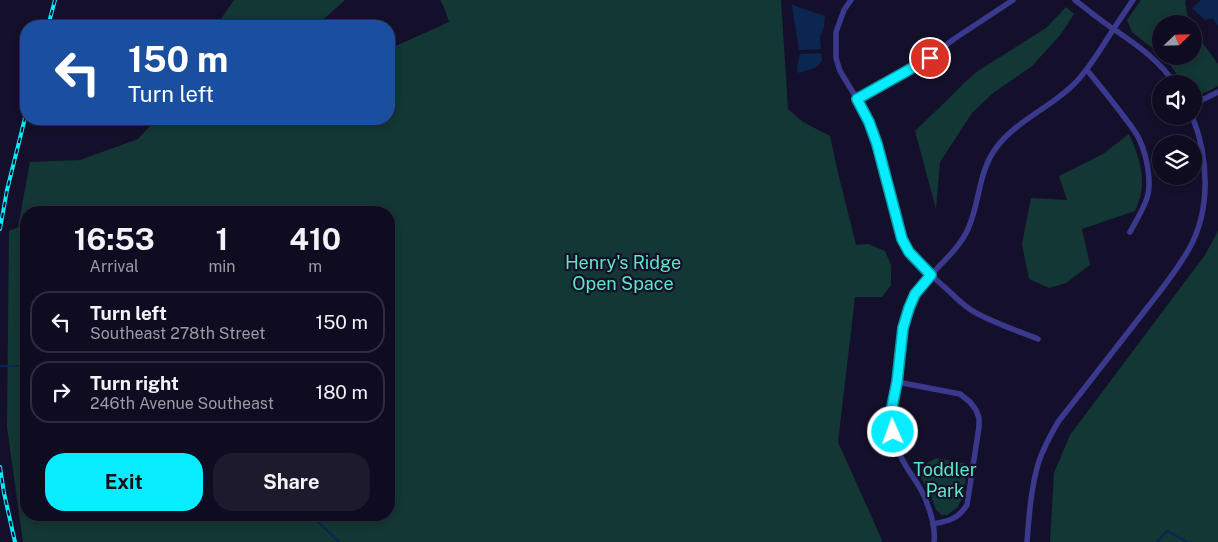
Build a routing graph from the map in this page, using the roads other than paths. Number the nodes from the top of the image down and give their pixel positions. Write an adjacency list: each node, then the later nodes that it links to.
1 (852, 0): 9 (street)
2 (1013, 0): 9 (street)
3 (1075, 0): 5 (street)
4 (1133, 0): 5 (street)
5 (1114, 29): 6 (street); 7 (street)
6 (1087, 70): 12 (street); 13 (street)
7 (1168, 75)
8 (1218, 92): 10 (street)
9 (857, 99): 13 (street)
10 (1202, 100)
11 (1195, 125): 18 (street)
12 (1130, 232)
13 (931, 275): 14 (street); 15 (street)
14 (1038, 339)
15 (897, 382): 16 (street); 16 (street)
16 (933, 524): 17 (street)
17 (934, 542)
18 (1027, 542)

